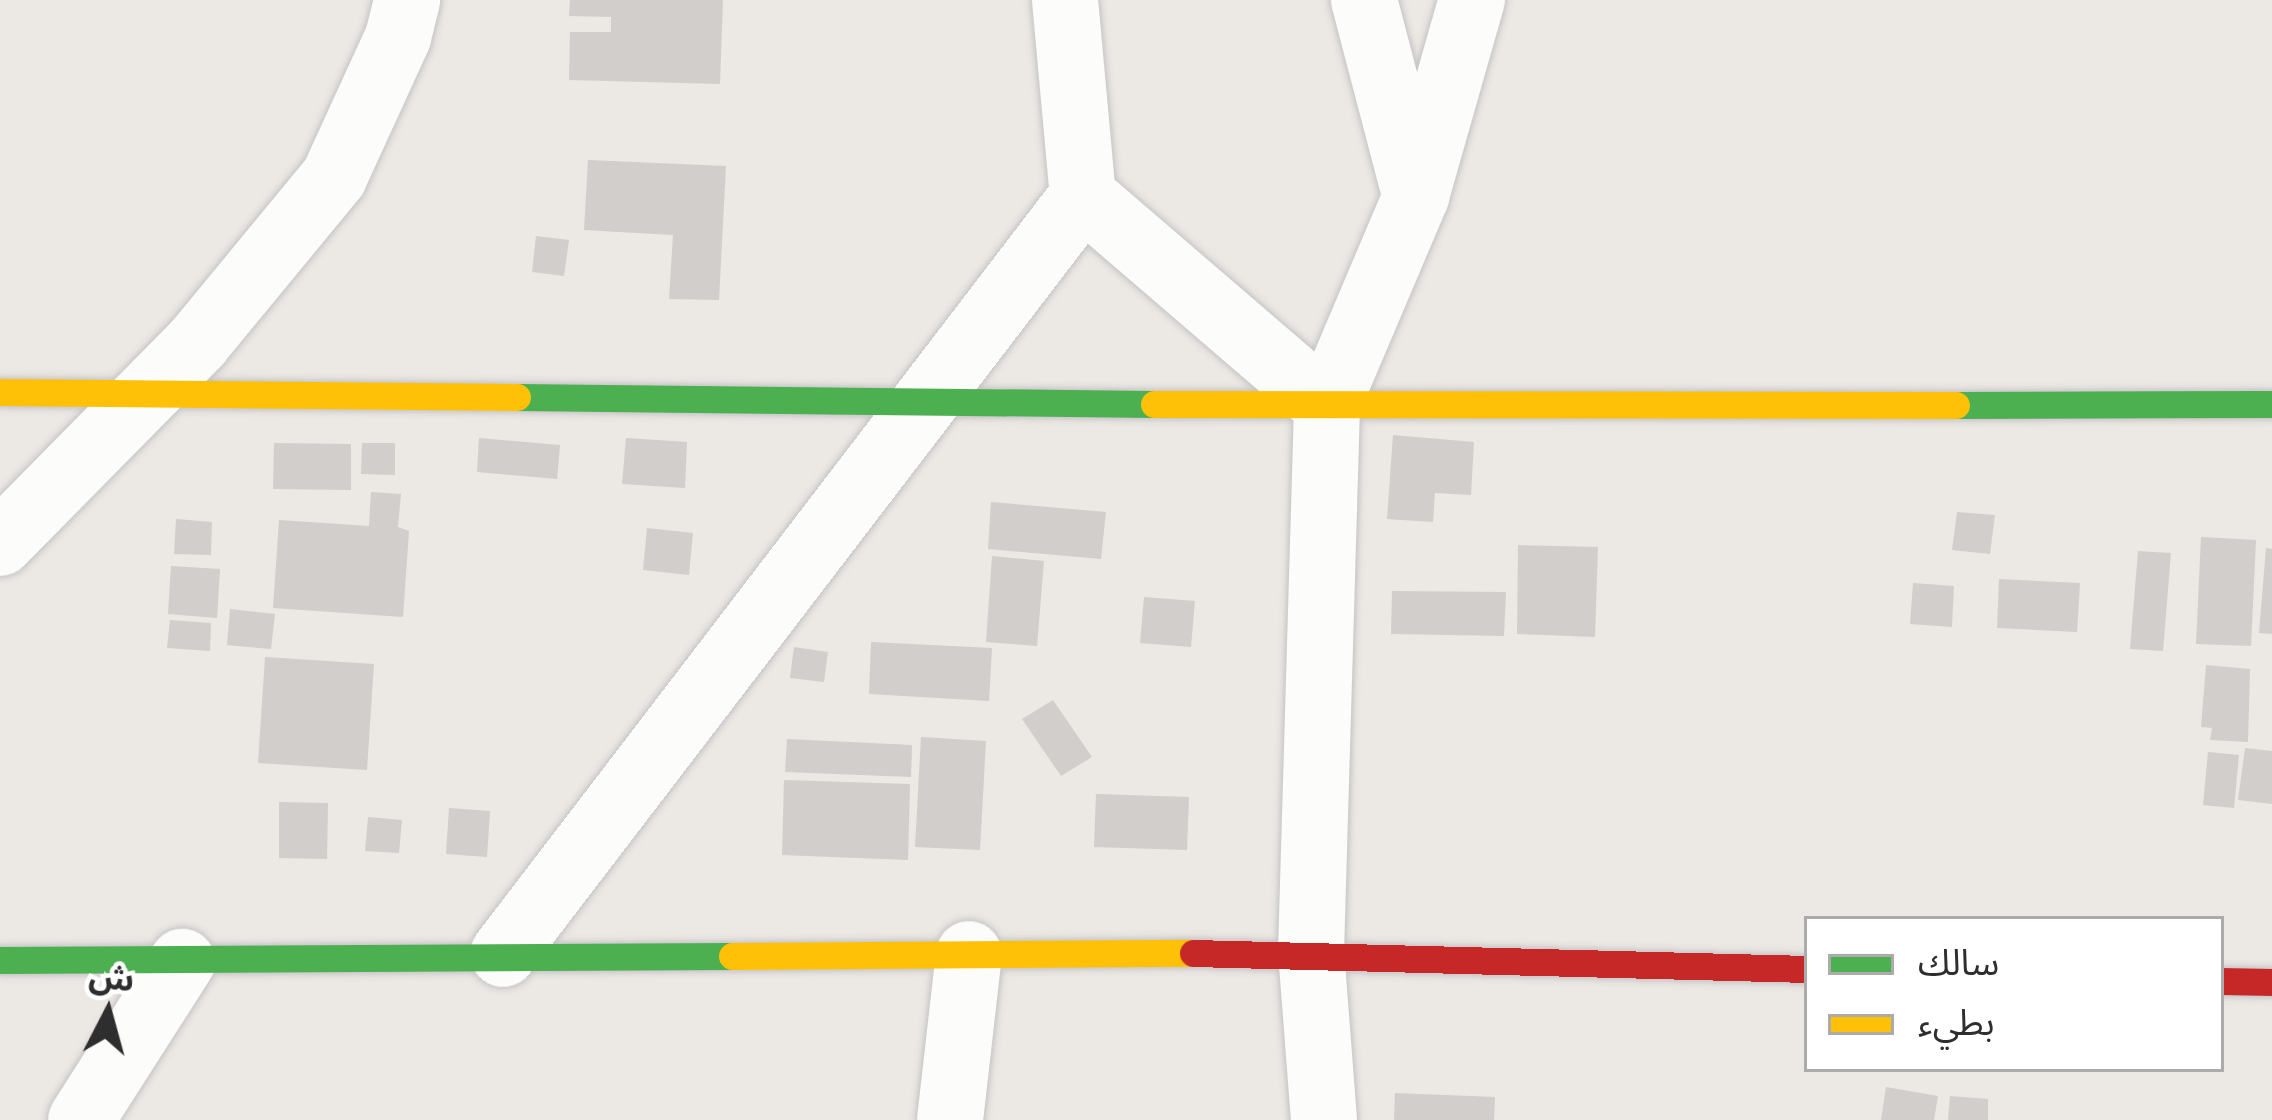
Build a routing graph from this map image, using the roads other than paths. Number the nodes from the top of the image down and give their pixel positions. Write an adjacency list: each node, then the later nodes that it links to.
1 (407, 0): 8 (street)
2 (1065, 0): 5 (street)
3 (1364, 0): 6 (street)
4 (1472, 0): 6 (street)
5 (1083, 196): 9 (street); 11 (street)
6 (1416, 196): 11 (street)
7 (0, 392): 8 (street)
8 (148, 393): 9 (street); 12 (street)
9 (925, 402): 11 (street); 15 (street)
10 (2272, 404): 11 (street)
11 (1327, 406): 13 (street)
12 (0, 544)
13 (1311, 952): 14 (street); 18 (street); 23 (street)
14 (969, 953): 15 (street); 22 (street)
15 (503, 954): 17 (street)
16 (0, 960): 17 (street)
17 (182, 962): 21 (street)
18 (1804, 969)
19 (2224, 981): 20 (street)
20 (2272, 982)
21 (81, 1120)
22 (950, 1120)
23 (1324, 1120)

